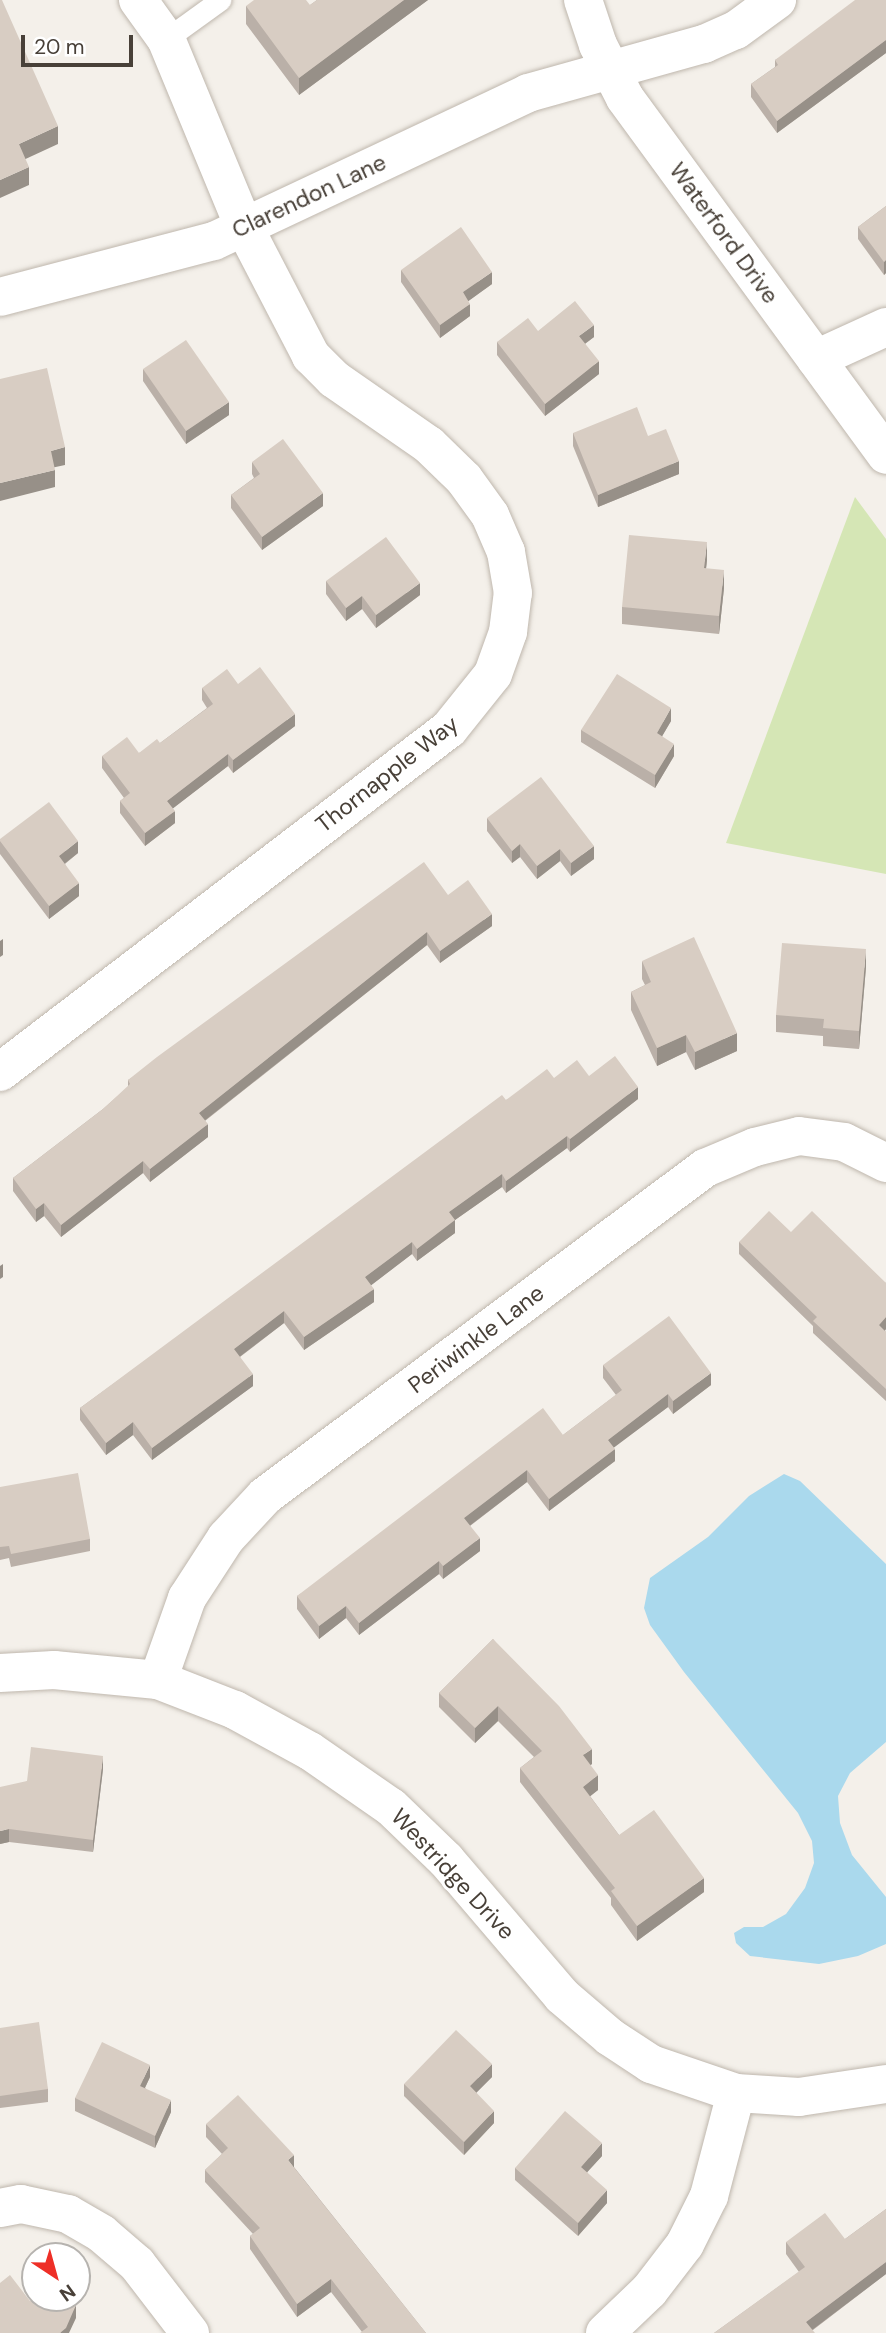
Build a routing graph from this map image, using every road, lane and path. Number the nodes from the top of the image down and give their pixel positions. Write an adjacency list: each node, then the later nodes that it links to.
1 (138, 0): 5 (street, Thornapple Way)
2 (220, 0): 5 (lane)
3 (583, 0): 6 (street, Waterford Drive)
4 (777, 0): 6 (street, Clarendon Lane)
5 (166, 38): 7 (street, Thornapple Way)
6 (609, 69): 7 (street, Clarendon Lane); 10 (street, Waterford Drive)
7 (244, 227): 8 (street, Clarendon Lane); 12 (street, Thornapple Way)
8 (0, 297)
9 (886, 327): 10 (street)
10 (816, 359): 11 (street, Waterford Drive)
11 (886, 454)
12 (0, 1072)
13 (886, 1163): 15 (street, Periwinkle Lane)
14 (0, 1673): 15 (street, Westridge Drive)
15 (158, 1680): 17 (street, Westridge Drive)
16 (886, 2084): 17 (street, Westridge Drive)
17 (736, 2093): 20 (street)
18 (0, 2207): 19 (street)
19 (190, 2333)
20 (605, 2333)

